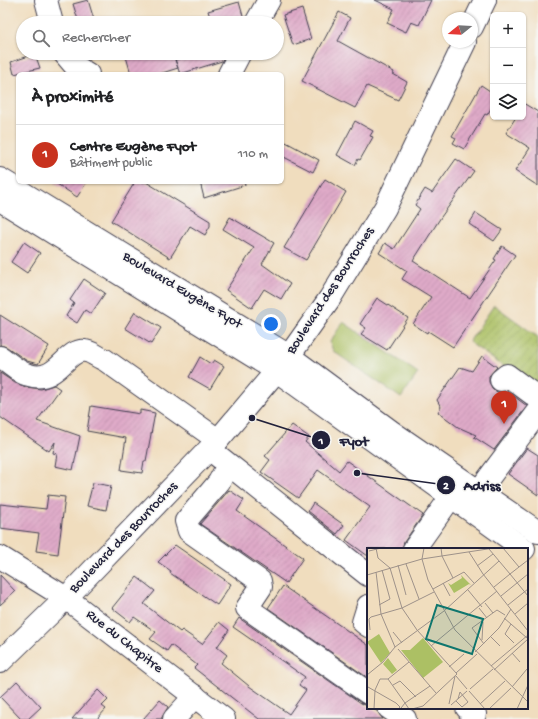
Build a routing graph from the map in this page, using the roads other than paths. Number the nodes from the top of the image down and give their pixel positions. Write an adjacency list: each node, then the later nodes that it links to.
1 (46, 0): 5 (street)
2 (269, 0): 6 (street)
3 (485, 0): 4 (street)
4 (478, 15)
5 (50, 16)
6 (260, 16)
7 (462, 48): 15 (street, Boulevard des Bourroches)
8 (70, 60): 10 (street)
9 (236, 60): 11 (street)
10 (85, 72)
11 (230, 72)
12 (0, 179): 15 (street, Boulevard Eugène Fyot)
13 (0, 200): 15 (street, Boulevard Eugène Fyot)
14 (0, 357): 19 (street)
15 (283, 363): 19 (street, Boulevard des Bourroches); 21 (street, Boulevard Eugène Fyot); 22 (street, Boulevard Eugène Fyot)
16 (501, 380): 17 (street)
17 (538, 398)
18 (538, 412): 21 (street)
19 (214, 444): 20 (street); 30 (street, Boulevard des Bourroches)
20 (228, 465): 29 (street); 34 (street)
21 (479, 491): 23 (street, Boulevard Eugène Fyot)
22 (451, 497): 24 (street); 25 (street, Boulevard Eugène Fyot)
23 (538, 532)
24 (415, 548)
25 (523, 548)
26 (528, 552): 28 (street)
27 (0, 557): 30 (street, Rue du Chapitre)
28 (538, 559)
29 (367, 574)
30 (66, 598): 33 (street, Boulevard des Bourroches); 35 (street, Rue du Chapitre)
31 (367, 609): 32 (street)
32 (367, 625)
33 (0, 662)
34 (367, 692)
35 (195, 696): 38 (street); 39 (street, Rue du Chapitre)
36 (390, 709): 40 (street)
37 (468, 709): 41 (street)
38 (174, 719)
39 (224, 719)
40 (405, 719)
41 (471, 719)

